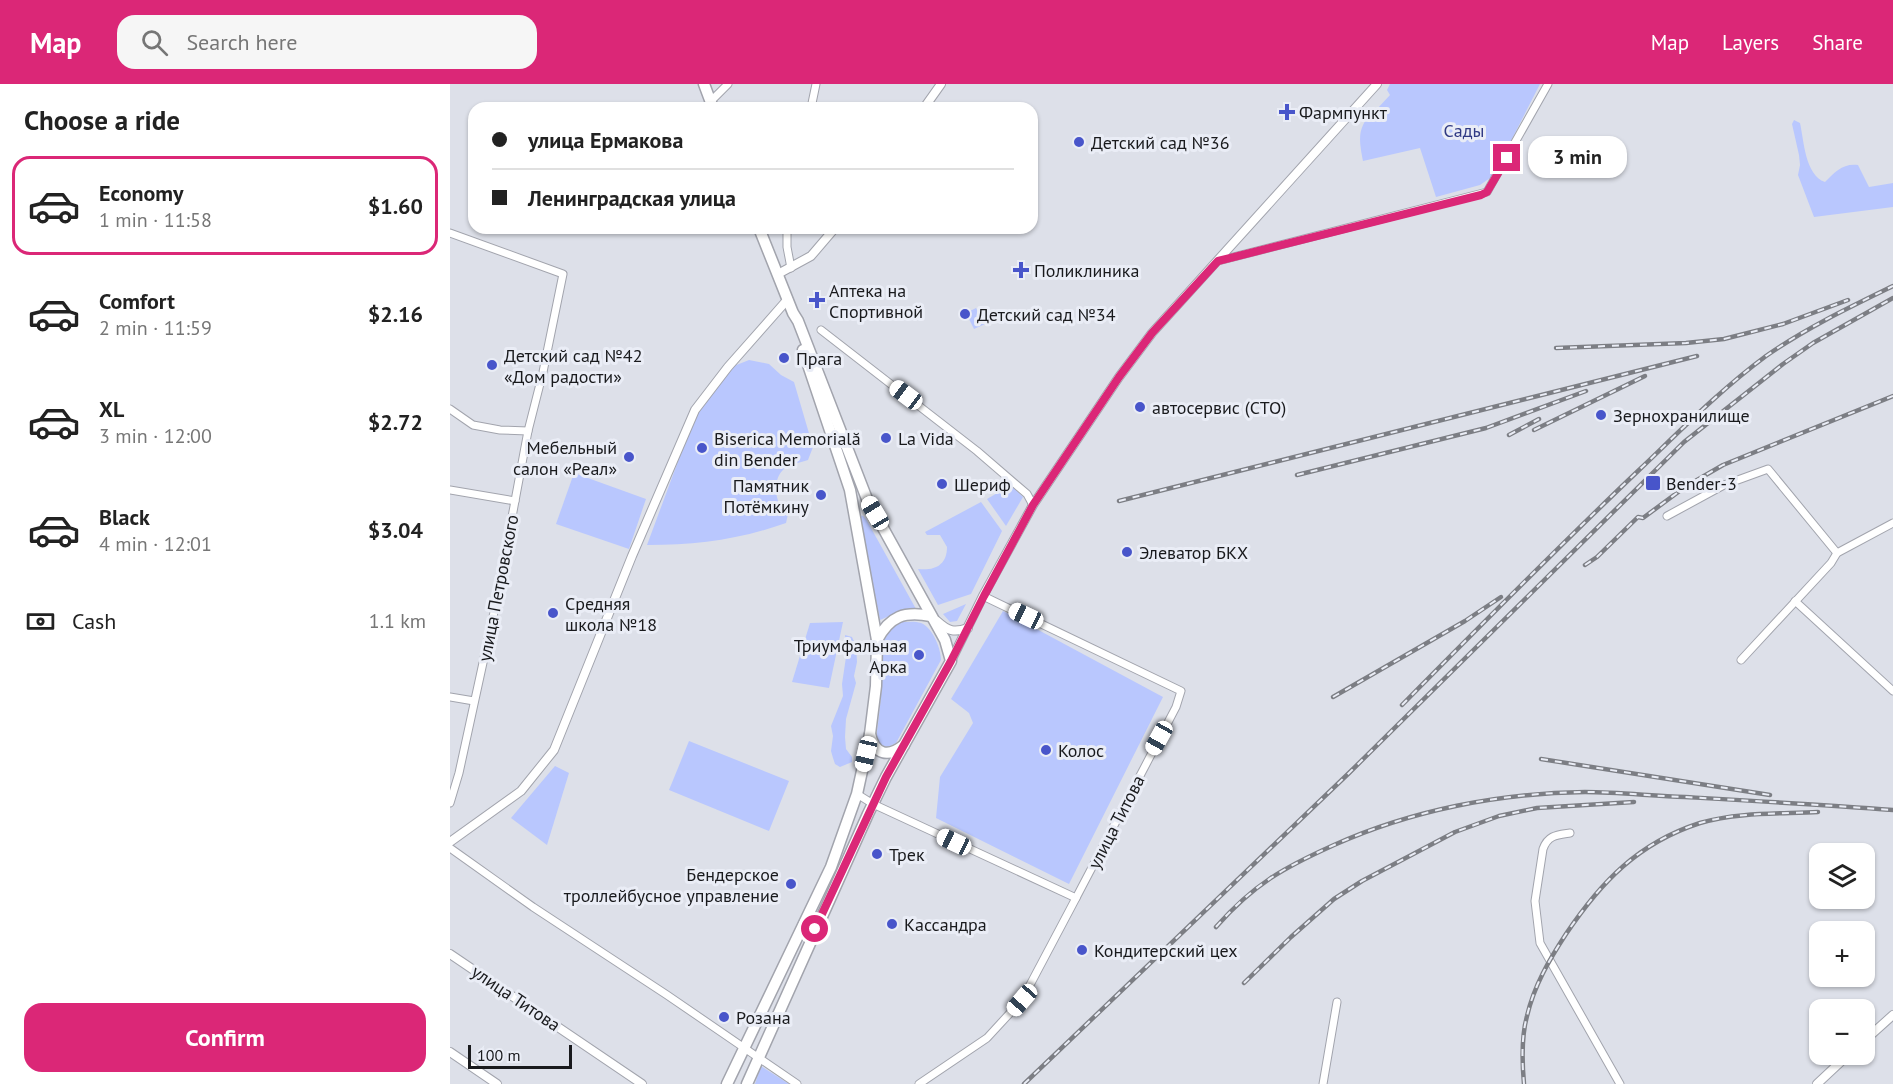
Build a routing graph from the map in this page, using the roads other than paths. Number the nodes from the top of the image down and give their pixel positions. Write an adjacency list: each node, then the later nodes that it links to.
1 (704, 84): 7 (main road)
2 (728, 84): 8 (street)
3 (816, 84): 9 (street)
4 (941, 84): 10 (street)
5 (1377, 84): 15 (street)
6 (1548, 84): 15 (street)
7 (711, 102)
8 (714, 102)
9 (812, 102)
10 (928, 102)
11 (450, 233): 22 (street, улица Петровского)
12 (761, 234): 17 (main road)
13 (787, 234): 16 (street)
14 (830, 234): 16 (street)
15 (1218, 261): 25 (street)
16 (791, 268): 17 (street)
17 (777, 274): 18 (main road)
18 (788, 299): 19 (main road); 45 (street)
19 (793, 313): 31 (main road); 33 (main road)
20 (821, 330): 25 (street)
21 (450, 409): 22 (street)
22 (528, 431): 24 (street, улица Петровского)
23 (450, 490): 24 (street)
24 (515, 501): 38 (street, улица Петровского)
25 (1033, 505): 29 (street)
26 (1667, 516): 28 (street)
27 (1893, 523): 28 (street)
28 (1837, 553): 30 (street)
29 (984, 596): 32 (street); 47 (street, улица Титова)
30 (1795, 601): 34 (street); 36 (street)
31 (932, 616): 32 (street); 33 (main road); 35 (main road)
32 (968, 628): 35 (street)
33 (877, 640): 39 (main road)
34 (1741, 660)
35 (951, 661): 40 (main road)
36 (1893, 692)
37 (450, 697): 38 (street)
38 (474, 701): 42 (street, улица Петровского)
39 (870, 734): 40 (main road); 41 (main road)
40 (907, 742): 43 (main road)
41 (856, 794): 43 (street); 52 (main road)
42 (450, 803)
43 (873, 804): 47 (street); 54 (main road)
44 (1570, 833): 64 (street)
45 (450, 842)
46 (450, 848): 52 (street)
47 (1076, 898): 62 (street)
48 (450, 954): 58 (street, улица Титова)
49 (1336, 1002): 63 (street)
50 (1891, 1020): 51 (street)
51 (1875, 1032)
52 (743, 1047): 54 (street); 59 (main road)
53 (450, 1052): 56 (street)
54 (758, 1058): 60 (main road); 61 (street)
55 (1838, 1065): 65 (street)
56 (487, 1081): 57 (street)
57 (497, 1084)
58 (642, 1084)
59 (727, 1084)
60 (747, 1084)
61 (797, 1084)
62 (919, 1084)
63 (1323, 1084)
64 (1620, 1084)
65 (1817, 1084)

